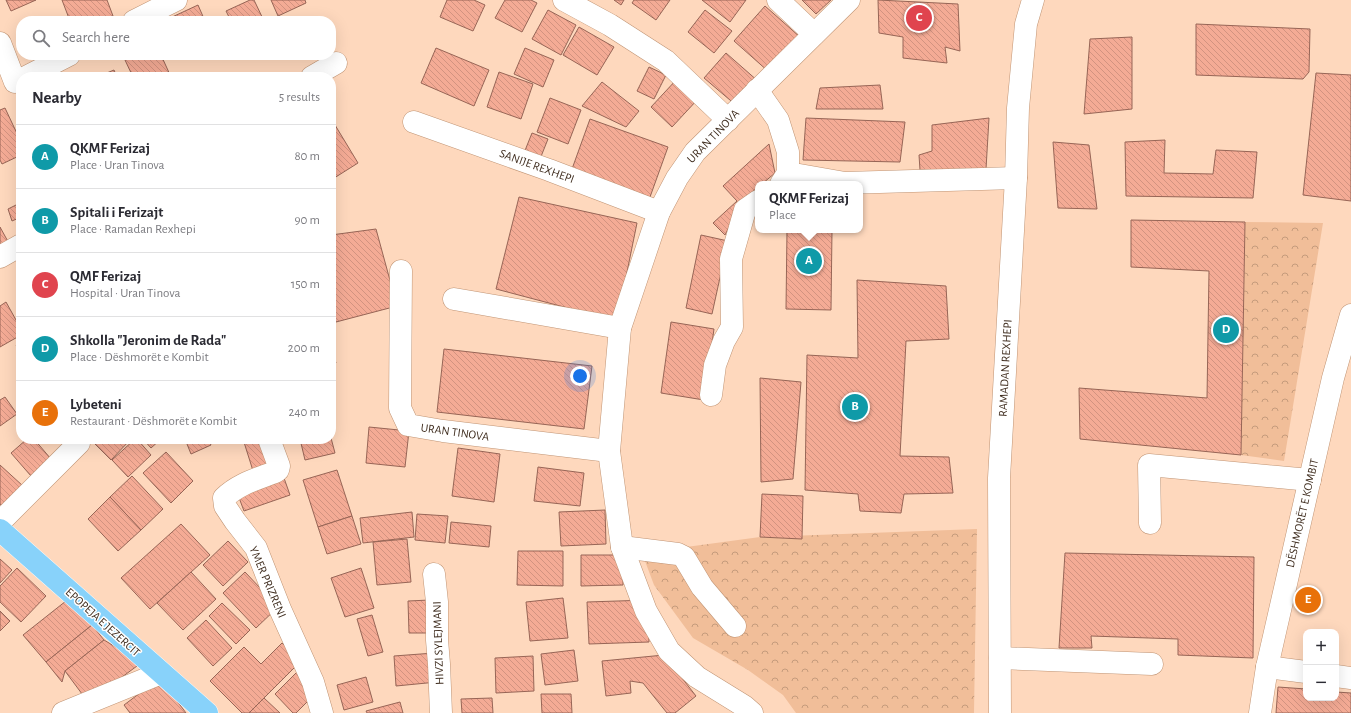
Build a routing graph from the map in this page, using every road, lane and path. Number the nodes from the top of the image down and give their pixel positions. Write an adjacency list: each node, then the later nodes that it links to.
1 (176, 0): 7 (street)
2 (564, 0): 17 (street)
3 (778, 0): 9 (street)
4 (849, 0): 9 (street, URAN TINOVA)
5 (1020, 0): 8 (street, RAMADAN REXHEPI)
6 (1032, 0): 8 (street, RAMADAN REXHEPI)
7 (144, 16)
8 (1026, 24): 19 (street, RAMADAN REXHEPI)
9 (814, 34): 16 (street, URAN TINOVA)
10 (0, 43): 15 (street)
11 (59, 60): 13 (street)
12 (336, 63): 14 (street)
13 (35, 72)
14 (321, 72)
15 (15, 82)
16 (758, 90): 17 (street, URAN TINOVA); 20 (street)
17 (728, 120): 24 (street, URAN TINOVA)
18 (414, 122): 24 (street, SANIJE REXHEPI)
19 (1016, 178): 22 (street); 42 (street, RAMADAN REXHEPI)
20 (784, 179): 21 (street)
21 (814, 181)
22 (863, 182)
23 (755, 203): 31 (street)
24 (659, 212): 30 (street, URAN TINOVA)
25 (16, 249): 26 (street)
26 (0, 257)
27 (401, 271): 34 (street, URAN TINOVA)
28 (454, 298): 30 (street)
29 (1351, 315): 35 (street, DËSHMORËT E KOMBIT)
30 (620, 328): 34 (street, URAN TINOVA)
31 (711, 395)
32 (78, 444): 36 (street)
33 (270, 444): 51 (street, YMER PRIZRENI)
34 (609, 452): 39 (street, URAN TINOVA)
35 (1310, 480): 37 (street); 44 (street, DËSHMORËT E KOMBIT)
36 (0, 522)
37 (1150, 523)
38 (0, 530): 46 (main road, EPOPEJA E JEZERCIT)
39 (622, 547): 41 (street); 53 (street, URAN TINOVA)
40 (434, 574): 52 (street, HIVZI SYLEJMANI)
41 (735, 626)
42 (1000, 658): 43 (street); 54 (street, RAMADAN REXHEPI)
43 (1152, 664)
44 (1267, 667): 45 (street); 55 (street, DËSHMORËT E KOMBIT)
45 (1303, 672)
46 (161, 673): 49 (street); 50 (main road, EPOPEJA E JEZERCIT)
47 (1339, 676): 48 (street)
48 (1351, 678)
49 (63, 713)
50 (207, 713)
51 (322, 713)
52 (441, 713)
53 (752, 713)
54 (1000, 713)
55 (1260, 713)

